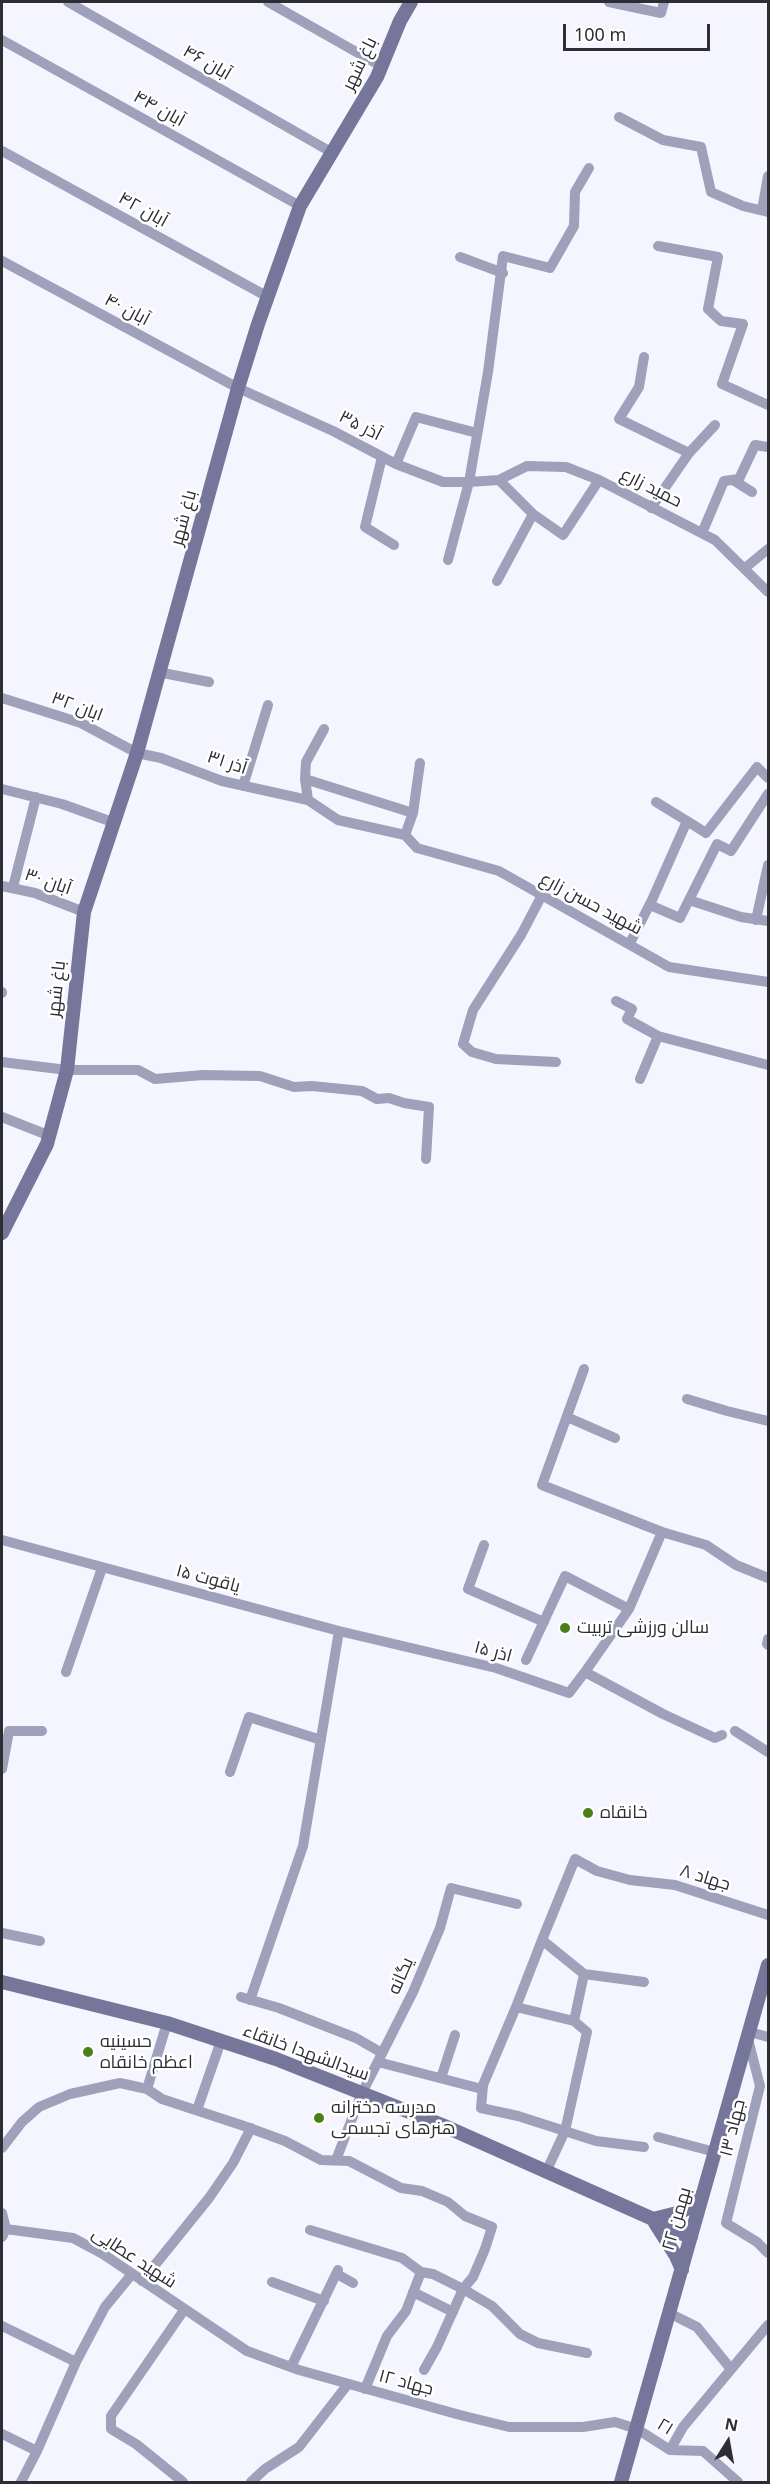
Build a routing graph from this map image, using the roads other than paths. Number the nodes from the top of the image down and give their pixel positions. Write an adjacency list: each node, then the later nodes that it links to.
1 (68, 2): 10 (street, آبان ۴۶)
2 (268, 2): 7 (street)
3 (411, 2): 7 (main road, باغ شهر)
4 (609, 2): 5 (street)
5 (664, 2)
6 (2, 40): 13 (street, آبان ۴۴)
7 (381, 66): 10 (main road, باغ شهر)
8 (619, 117): 14 (street)
9 (2, 151): 19 (street, آبان ۴۲)
10 (331, 152): 13 (main road, باغ شهر)
11 (590, 168): 18 (street)
12 (768, 176): 14 (street)
13 (300, 206): 19 (main road, باغ شهر)
14 (765, 211)
15 (658, 246): 22 (street)
16 (460, 256): 18 (street)
17 (2, 261): 21 (street, آبان ۴۰)
18 (503, 273): 24 (street)
19 (268, 297): 21 (main road, باغ شهر)
20 (644, 357): 26 (street)
21 (238, 388): 27 (street, آذر ۳۵); 43 (main road, باغ شهر)
22 (768, 405)
23 (715, 425): 26 (street)
24 (477, 433): 28 (street); 32 (street)
25 (768, 447): 31 (street)
26 (689, 453): 34 (street)
27 (382, 457): 28 (street, آذر ۳۵); 37 (street)
28 (396, 464): 32 (street, آذر ۳۵)
29 (499, 480): 30 (street, حمید زارع); 32 (street, آذر ۳۵); 35 (street)
30 (599, 480): 34 (street, حمید زارع); 35 (street)
31 (734, 480): 33 (street); 36 (street)
32 (469, 482): 39 (street)
33 (752, 492)
34 (651, 508): 36 (street, حمید زارع)
35 (533, 514): 41 (street)
36 (702, 533): 40 (street, حمید زارع)
37 (394, 545)
38 (768, 549): 40 (street)
39 (448, 560)
40 (745, 568): 42 (street, حمید زارع)
41 (496, 581)
42 (768, 592)
43 (158, 672): 44 (street); 48 (main road, باغ شهر)
44 (209, 682)
45 (2, 698): 48 (street, ابان ۳۲)
46 (268, 705): 52 (street)
47 (324, 729): 51 (street)
48 (137, 753): 52 (street, آذر ۳۱); 60 (main road, باغ شهر)
49 (420, 763): 58 (street)
50 (768, 778): 59 (street)
51 (305, 779): 56 (street); 58 (street)
52 (243, 786): 56 (street, آذر ۳۱)
53 (2, 789): 55 (street)
54 (768, 794): 65 (street)
55 (36, 797): 60 (street); 63 (street)
56 (309, 800): 61 (street)
57 (656, 802): 59 (street)
58 (413, 813): 61 (street)
59 (687, 820): 66 (street)
60 (115, 823): 67 (main road, باغ شهر)
61 (405, 835): 64 (street, شهید حسن زارع)
62 (768, 865): 68 (street)
63 (7, 887): 67 (street, آبان ۳۰)
64 (541, 897): 70 (street, شهید حسن زارع); 75 (street)
65 (689, 900): 66 (street); 68 (street)
66 (650, 905): 70 (street)
67 (84, 912): 77 (main road, باغ شهر)
68 (756, 920): 69 (street)
69 (768, 921)
70 (630, 943): 71 (street, شهید حسن زارع)
71 (768, 982)
72 (616, 1001): 73 (street)
73 (658, 1036): 76 (street); 78 (street)
74 (2, 1062): 77 (street)
75 (556, 1062)
76 (768, 1065)
77 (67, 1070): 81 (main road, باغ شهر); 82 (street)
78 (640, 1079)
79 (4, 1118): 80 (street); 81 (street)
80 (2, 1130)
81 (50, 1136): 83 (main road, باغ شهر)
82 (426, 1159)
83 (2, 1233)
84 (584, 1369): 86 (street)
85 (687, 1399): 87 (street)
86 (567, 1417): 88 (street); 89 (street)
87 (768, 1421)
88 (615, 1438)
89 (662, 1532): 93 (street); 94 (street)
90 (2, 1540): 92 (street, یاقوت ۱۵)
91 (484, 1545): 95 (street)
92 (102, 1568): 96 (street, یاقوت ۱۵); 101 (street)
93 (768, 1578)
94 (629, 1609): 95 (street); 102 (street)
95 (544, 1622): 100 (street)
96 (339, 1631): 99 (street, یاقوت ۱۵); 106 (street)
97 (768, 1640): 98 (street)
98 (768, 1645)
99 (406, 1648): 102 (street, اذر ۱۵)
100 (526, 1660)
101 (66, 1672)
102 (585, 1672): 105 (street)
103 (42, 1731): 108 (street)
104 (735, 1731): 107 (street)
105 (722, 1735)
106 (321, 1740): 109 (street); 126 (street)
107 (768, 1752)
108 (2, 1769)
109 (230, 1772)
110 (517, 1904): 126 (street, یگانه)
111 (768, 1915): 113 (street, جهاد ۸)
112 (2, 1933): 114 (street)
113 (542, 1940): 116 (street); 119 (street)
114 (40, 1941)
115 (768, 1965): 123 (main road, ۲۲ بهمن)
116 (584, 1974): 118 (street); 120 (street)
117 (2, 1982): 121 (main road, سیدالشهدا خانقاء)
118 (644, 1982)
119 (516, 2007): 120 (street); 129 (street)
120 (574, 2021): 133 (street)
121 (167, 2024): 125 (main road, سیدالشهدا خانقاء); 128 (street)
122 (455, 2035): 127 (street)
123 (749, 2036): 124 (street); 137 (main road, ۲۲ بهمن); 146 (street, جهاد ۱۳)
124 (768, 2037)
125 (221, 2041): 130 (main road, سیدالشهدا خانقاء); 131 (street)
126 (380, 2057): 127 (street); 130 (street, یگانه)
127 (441, 2078): 129 (street)
128 (147, 2089): 131 (street); 136 (street)
129 (482, 2089): 133 (street)
130 (362, 2093): 138 (street, یگانه); 139 (main road, سیدالشهدا خانقاء)
131 (197, 2110): 132 (street)
132 (251, 2128): 138 (street); 150 (street)
133 (565, 2131): 135 (street); 139 (street)
134 (658, 2137): 137 (street)
135 (644, 2147)
136 (2, 2148)
137 (715, 2152): 140 (main road, ۲۲ بهمن)
138 (336, 2160): 153 (street)
139 (546, 2172): 142 (main road, سیدالشهدا خانقاء)
140 (703, 2194): 142 (main road); 145 (main road, ۲۲ بهمن)
141 (2, 2213): 144 (street)
142 (653, 2219): 145 (main road, سیدالشهدا خانقاء); 147 (main road)
143 (310, 2230): 148 (street)
144 (4, 2233): 149 (street, شهید عطایی)
145 (692, 2233): 147 (main road, ۲۲ بهمن)
146 (768, 2253)
147 (682, 2270): 158 (main road, ۲۲ بهمن)
148 (421, 2272): 153 (street); 154 (street)
149 (132, 2274): 150 (street, شهید عطایی); 162 (street)
150 (142, 2282): 156 (street, شهید عطایی)
151 (272, 2282): 155 (street)
152 (353, 2283): 155 (street)
153 (463, 2289): 157 (street); 161 (street)
154 (413, 2292): 157 (street); 167 (street)
155 (324, 2301): 163 (street)
156 (183, 2309): 163 (street, جهاد ۱۲); 173 (street)
157 (453, 2312): 165 (street)
158 (669, 2313): 164 (street); 168 (main road, ۲۲ بهمن)
159 (768, 2325): 164 (street)
160 (2, 2326): 162 (street)
161 (587, 2353)
162 (76, 2362): 171 (street)
163 (291, 2367): 166 (street, جهاد ۱۲)
164 (730, 2368): 170 (street)
165 (424, 2370)
166 (348, 2384): 167 (street, جهاد ۱۲); 174 (street)
167 (366, 2389): 168 (street, جهاد ۱۲)
168 (637, 2429): 170 (street, ۲۱); 175 (main road, ۲۲ بهمن)
169 (2, 2434): 171 (street)
170 (670, 2450): 176 (street, ۲۱)
171 (37, 2451): 172 (street)
172 (21, 2482)
173 (183, 2482)
174 (251, 2482)
175 (621, 2482)
176 (738, 2482)

